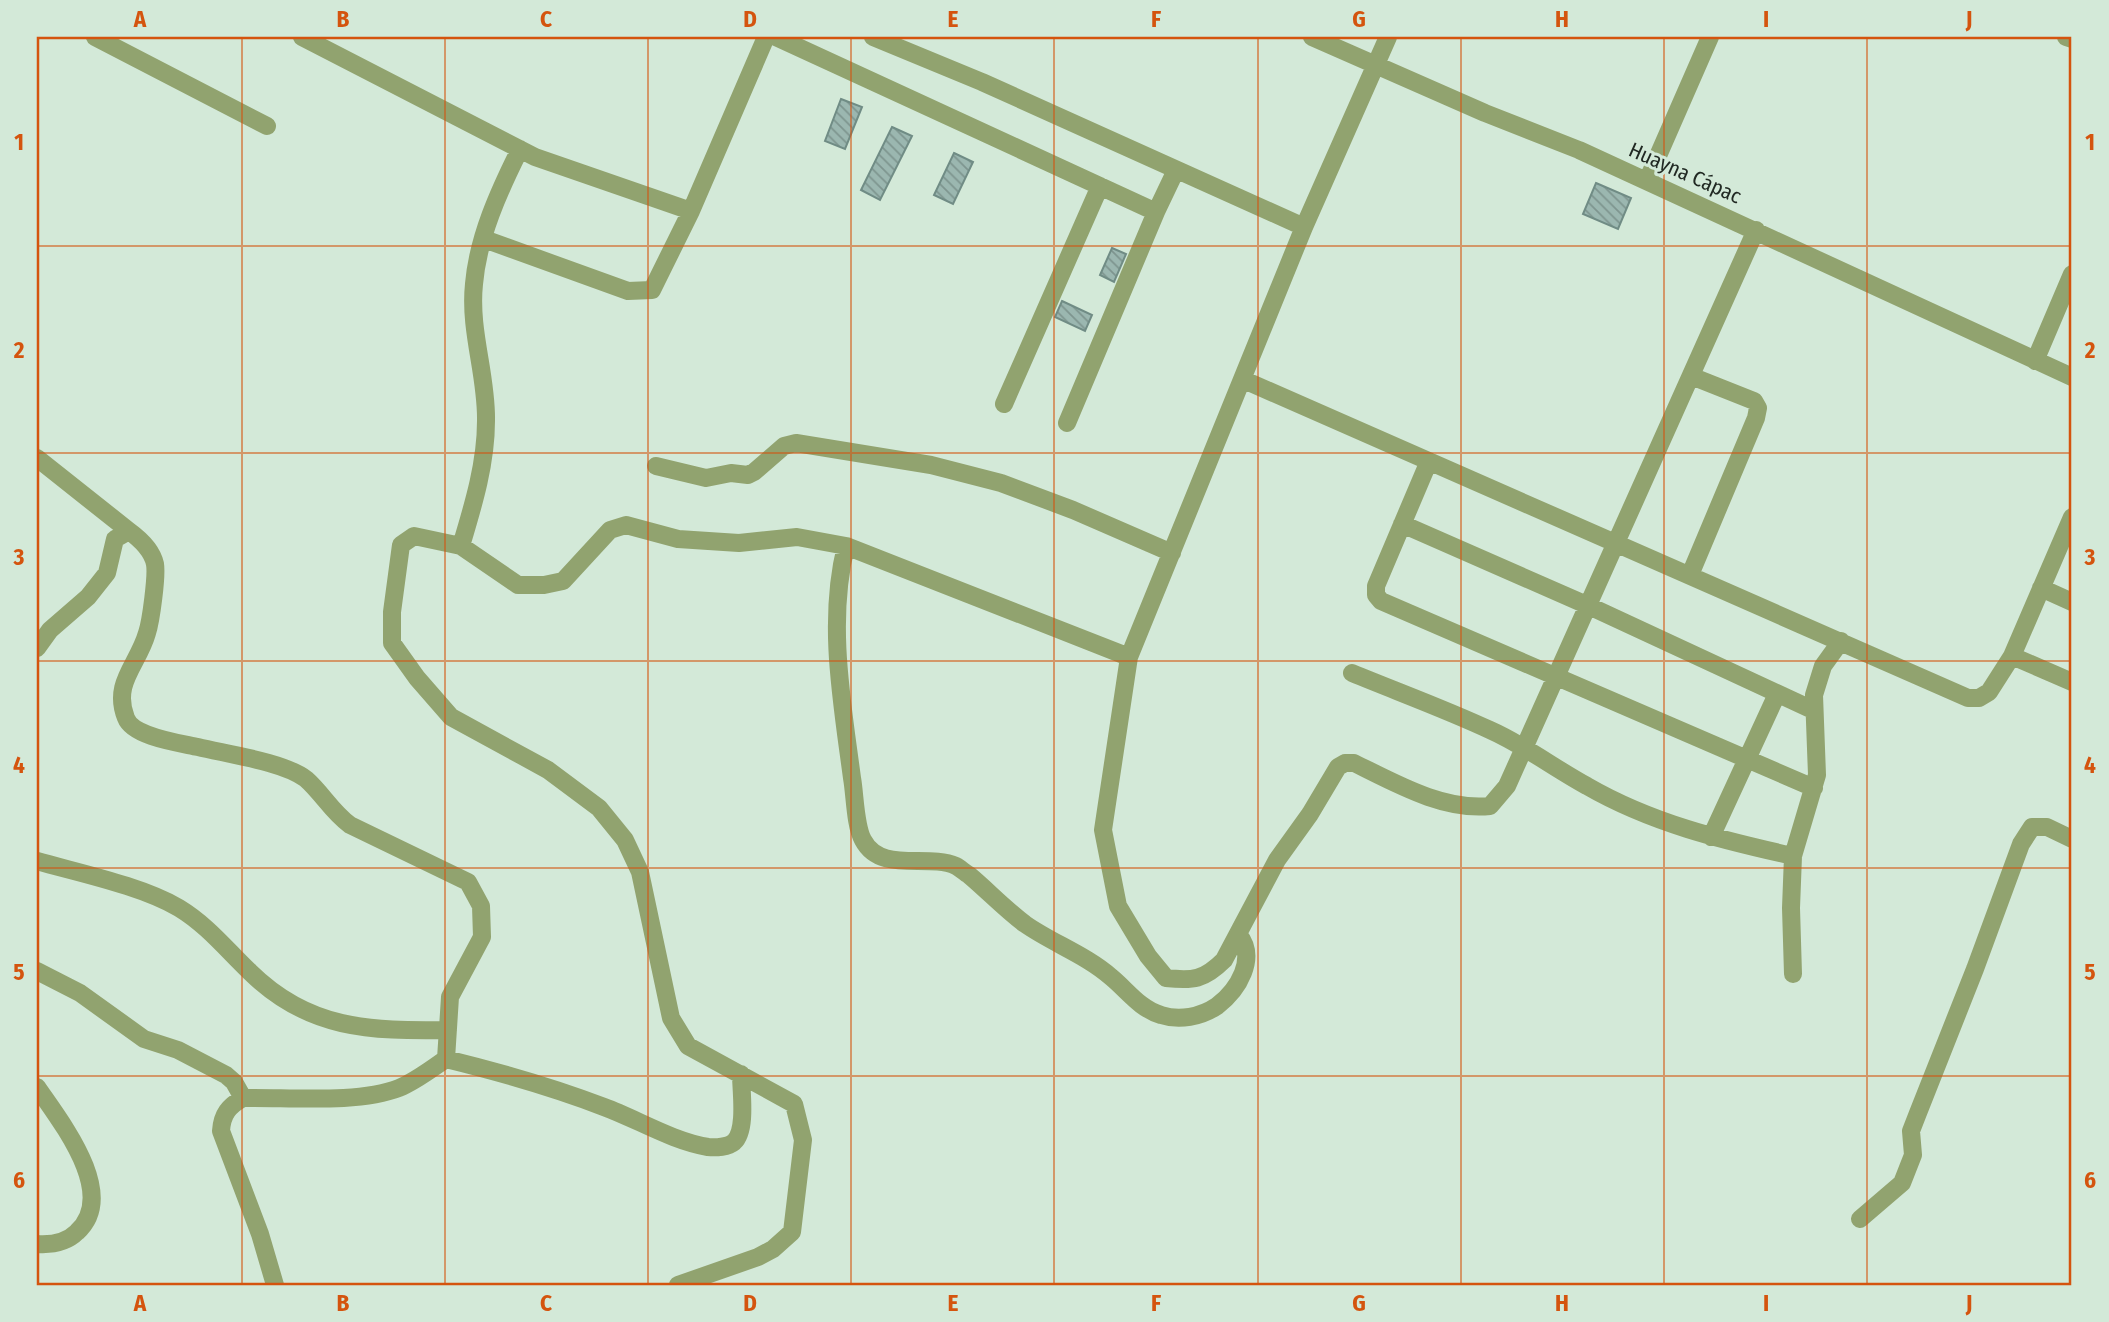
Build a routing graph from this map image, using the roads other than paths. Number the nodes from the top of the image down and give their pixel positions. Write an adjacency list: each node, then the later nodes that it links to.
1 (95, 37): 12 (street)
2 (302, 37): 13 (street)
3 (766, 37): 17 (street)
4 (776, 37): 16 (street)
5 (873, 37): 14 (street)
6 (1312, 37): 11 (street, Huayna Cápac)
7 (1388, 37): 11 (street)
8 (1710, 37): 15 (street)
9 (2066, 37): 10 (street)
10 (2072, 39)
11 (1374, 65): 15 (street, Huayna Cápac); 19 (street)
12 (267, 126)
13 (520, 149): 17 (street); 21 (street)
14 (1177, 170): 18 (street); 19 (street)
15 (1647, 181): 20 (street, Huayna Cápac)
16 (1100, 186): 18 (street); 27 (street)
17 (691, 211): 21 (street)
18 (1156, 212): 28 (street)
19 (1304, 227): 26 (street)
20 (1756, 230): 23 (street, Huayna Cápac); 24 (street)
21 (484, 239): 37 (street)
22 (2072, 274): 23 (street)
23 (2035, 361): 25 (street, Huayna Cápac)
24 (1692, 376): 35 (street); 39 (street)
25 (2072, 377)
26 (1244, 380): 30 (street); 38 (street)
27 (1004, 404)
28 (1067, 423)
29 (37, 458): 34 (street)
30 (1429, 461): 33 (street); 35 (street)
31 (656, 466): 38 (street)
32 (2072, 517): 40 (street)
33 (1402, 524): 42 (street); 48 (street)
34 (129, 531): 44 (street); 62 (street)
35 (1617, 543): 39 (street); 42 (street)
36 (846, 546): 37 (street); 46 (street); 59 (street)
37 (461, 547): 64 (street)
38 (1172, 553): 46 (street)
39 (1690, 575): 43 (street)
40 (2041, 588): 41 (street); 45 (street)
41 (2072, 602)
42 (1589, 606): 48 (street); 50 (street)
43 (1840, 641): 45 (street); 51 (street)
44 (37, 649)
45 (2012, 656): 49 (street)
46 (1129, 657): 59 (street)
47 (1352, 673): 52 (street)
48 (1557, 676): 52 (street); 53 (street)
49 (2072, 682)
50 (1777, 694): 51 (street); 53 (street)
51 (1813, 710): 54 (street)
52 (1525, 748): 55 (street); 59 (street)
53 (1748, 759): 54 (street); 55 (street)
54 (1814, 789): 57 (street)
55 (1711, 837): 57 (street)
56 (2072, 839): 67 (street)
57 (1793, 856): 61 (street)
58 (37, 861): 62 (street)
59 (1238, 934)
60 (37, 971): 66 (street)
61 (1793, 974)
62 (448, 1031): 63 (street)
63 (446, 1059): 64 (street); 66 (street)
64 (741, 1074): 70 (street)
65 (37, 1087): 68 (street)
66 (243, 1098): 69 (street)
67 (1860, 1219)
68 (37, 1244)
69 (275, 1285)
70 (678, 1285)

